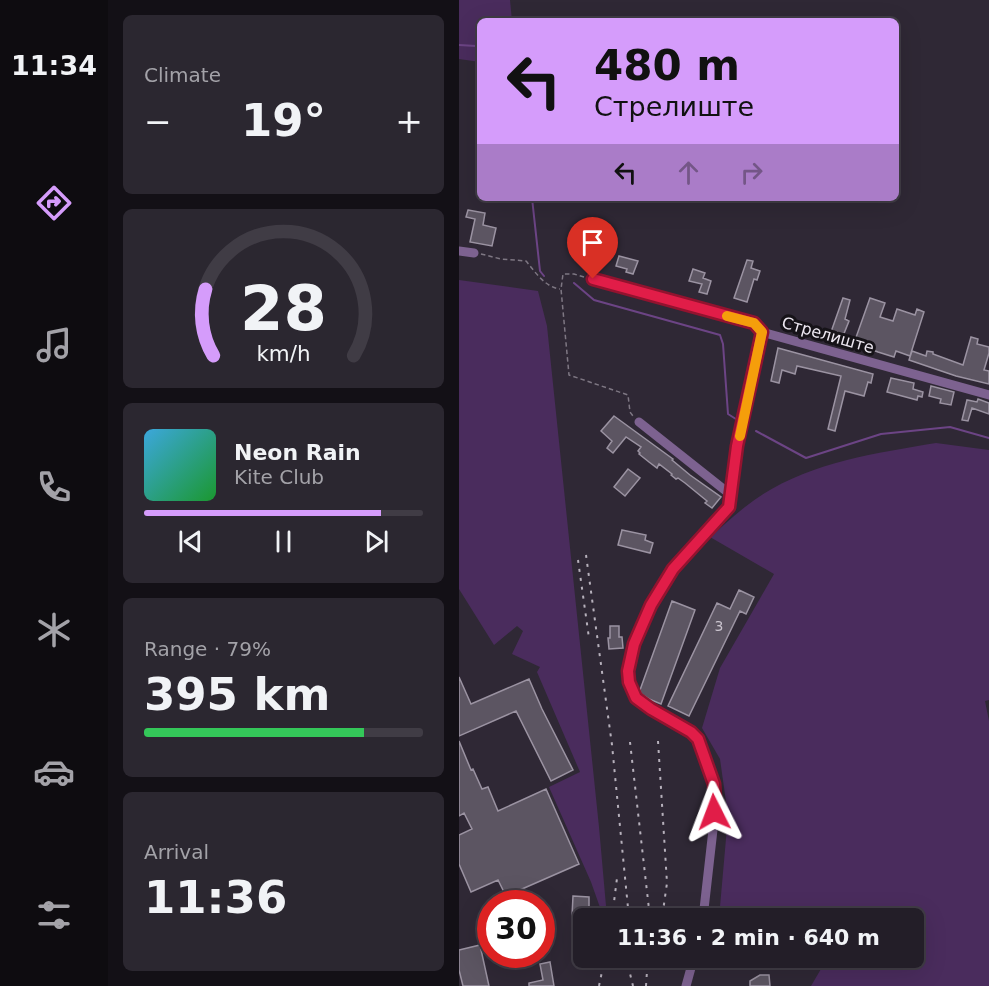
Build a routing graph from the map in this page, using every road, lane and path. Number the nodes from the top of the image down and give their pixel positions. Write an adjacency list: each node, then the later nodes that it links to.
1 (459, 251): 2 (street)
2 (474, 253): 4 (path)
3 (593, 279): 4 (path); 5 (street, Стрелиште)
4 (561, 289): 7 (path)
5 (762, 332): 6 (street, Стрелиште); 8 (street)
6 (989, 395)
7 (639, 422): 8 (street)
8 (731, 495): 9 (street)
9 (704, 908)
10 (690, 968): 11 (street)
11 (686, 986)

